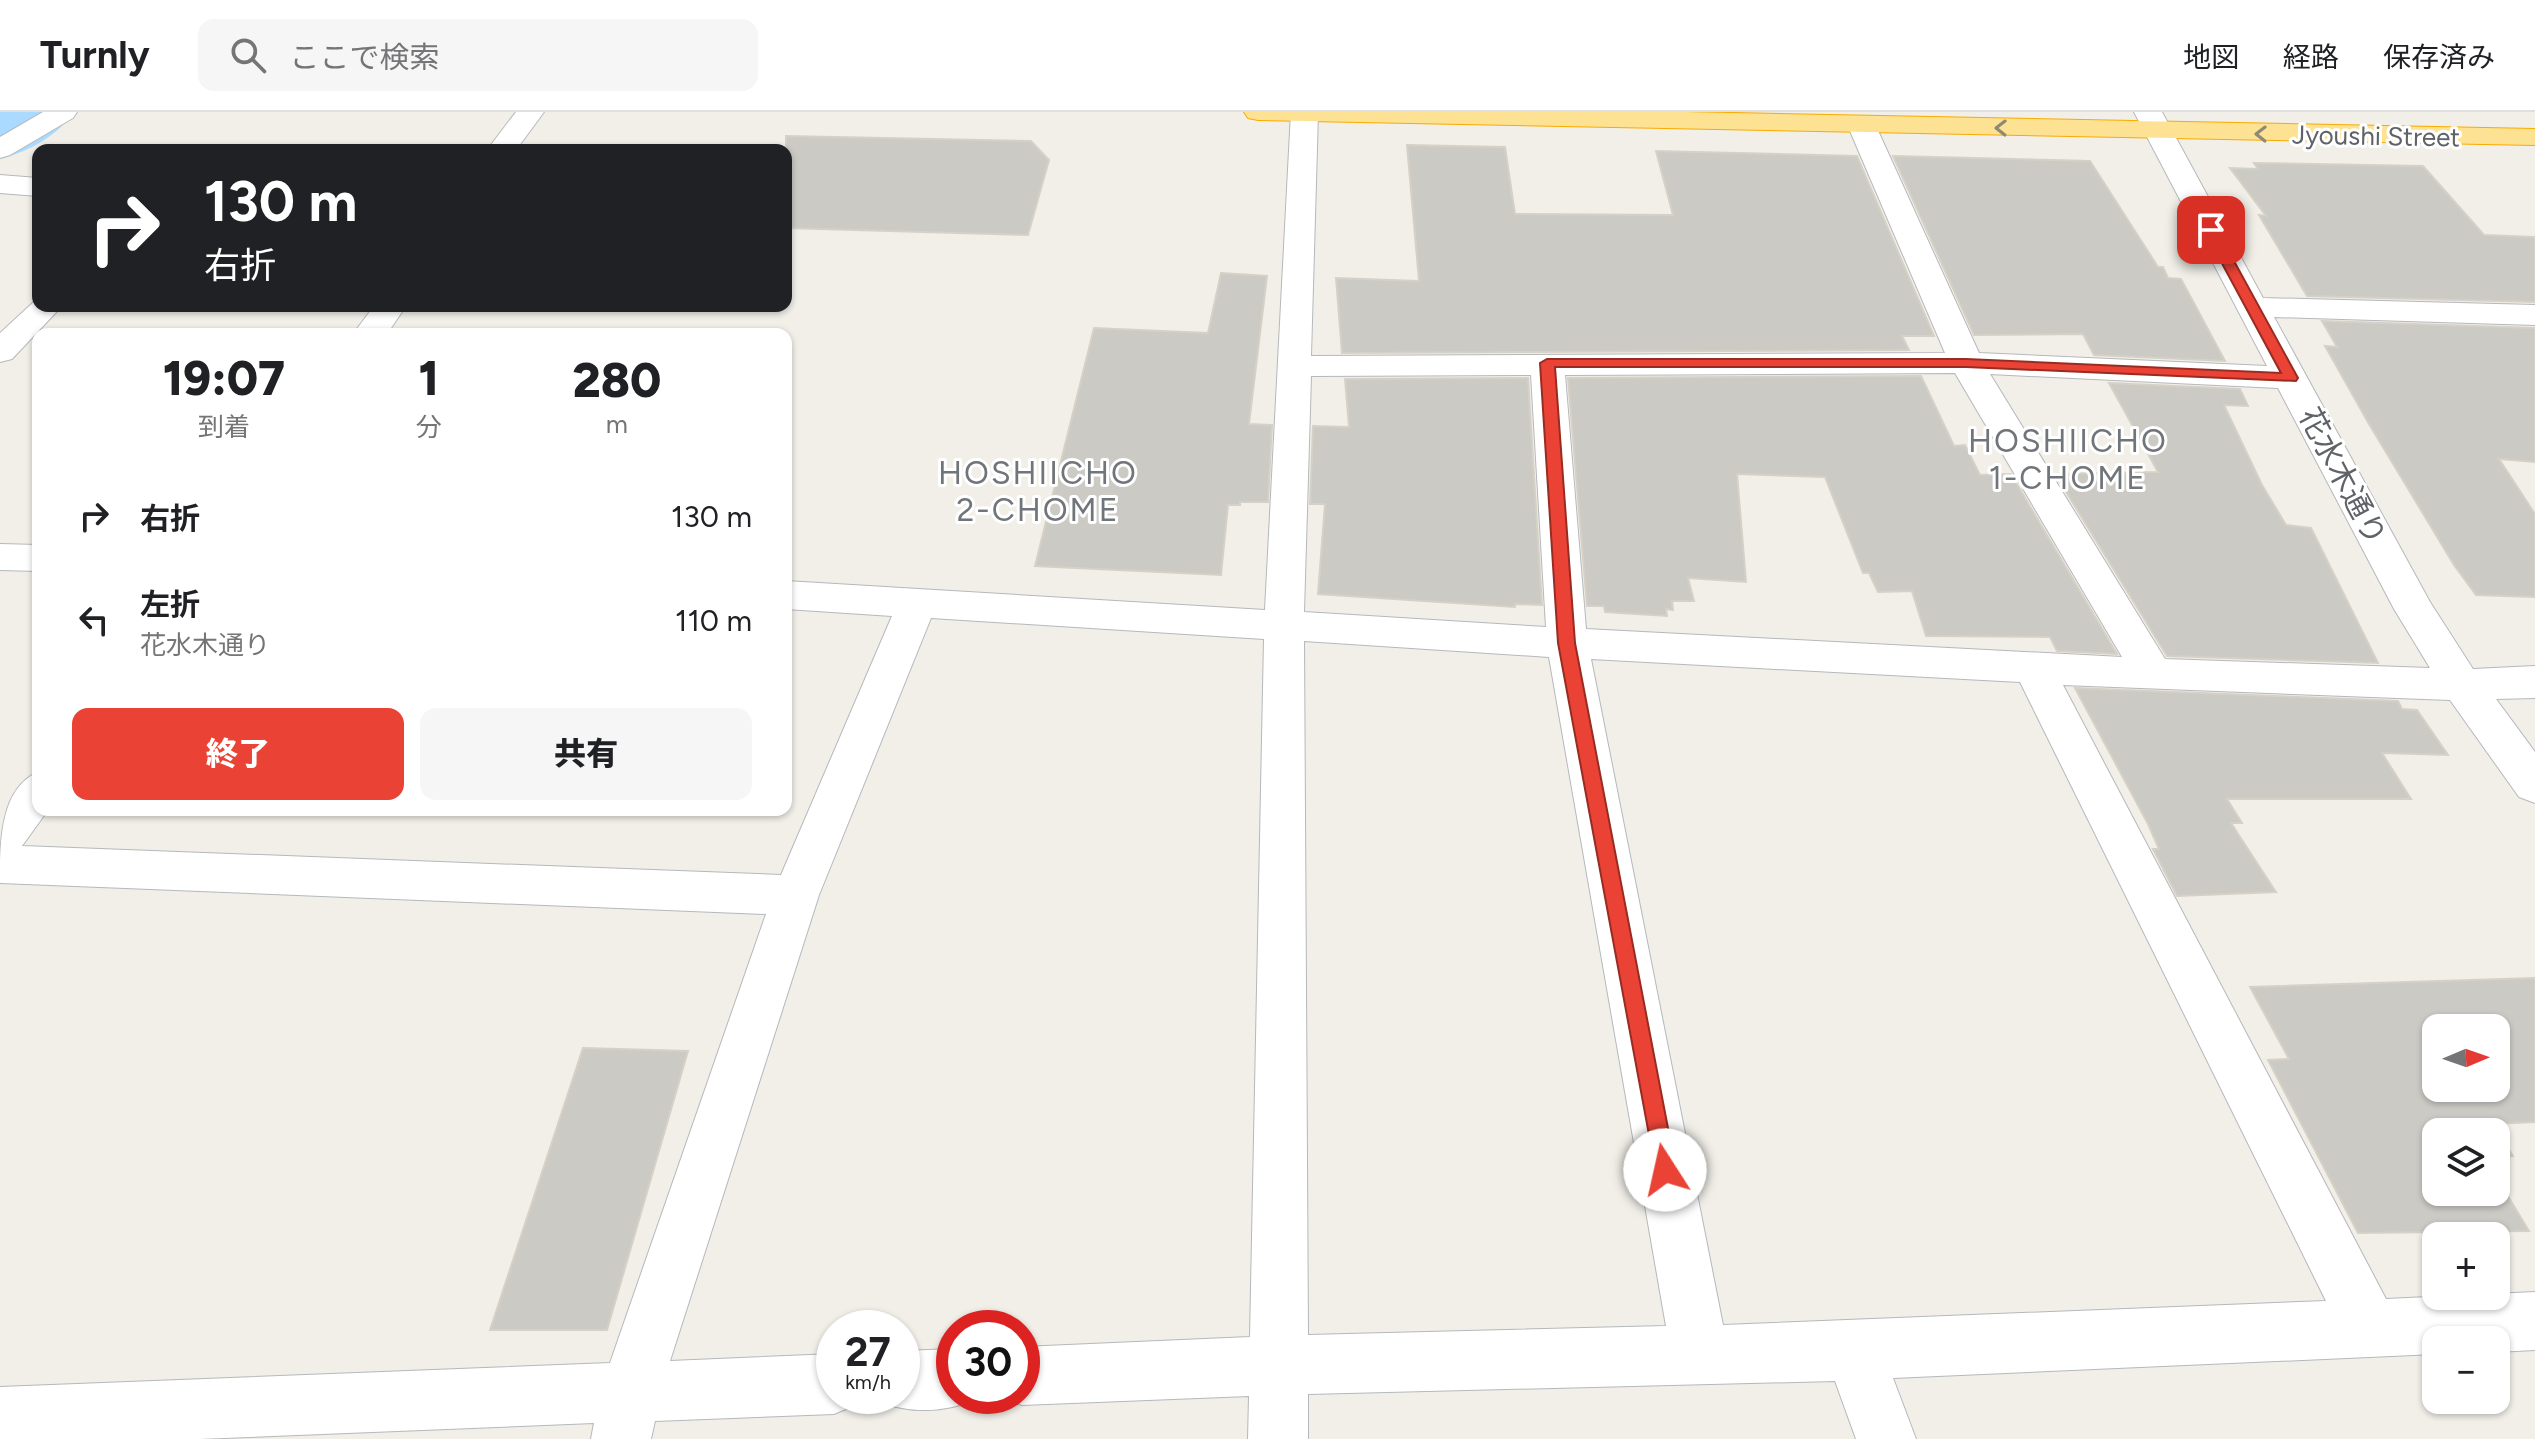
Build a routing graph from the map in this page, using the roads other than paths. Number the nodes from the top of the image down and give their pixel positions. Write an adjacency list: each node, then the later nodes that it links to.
1 (18, 112): 7 (street)
2 (63, 112): 11 (street)
3 (530, 112): 10 (street)
4 (1258, 112): 5 (highway, Jyoushi Street)
5 (1304, 113): 8 (highway, Jyoushi Street); 20 (street)
6 (2153, 122): 8 (highway, Jyoushi Street, one-way to 8); 9 (highway, Jyoushi Street, one-way to 6); 14 (street, 花水木通り)
7 (0, 123)
8 (1861, 124): 19 (street)
9 (2535, 137)
10 (506, 144)
11 (0, 149)
12 (0, 184): 13 (street)
13 (32, 187)
14 (2252, 307): 16 (street); 21 (street, 花水木通り)
15 (40, 312): 17 (street)
16 (2535, 315)
17 (0, 352)
18 (1547, 363): 19 (street); 20 (street); 27 (street)
19 (1966, 363): 21 (street); 29 (street)
20 (1294, 366): 26 (street)
21 (2291, 378): 31 (street, 花水木通り)
22 (0, 557): 23 (street)
23 (32, 558)
24 (792, 595): 25 (street)
25 (918, 602): 26 (street); 36 (street)
26 (1284, 624): 27 (street); 41 (street)
27 (1567, 643): 28 (street); 40 (street)
28 (2034, 668): 29 (street); 38 (street)
29 (2153, 674): 31 (street)
30 (2535, 682): 31 (street)
31 (2462, 685): 32 (street, 花水木通り)
32 (2535, 785)
33 (32, 798): 34 (street)
34 (0, 841)
35 (0, 864): 36 (street)
36 (796, 895): 44 (street)
37 (2535, 1321): 38 (street)
38 (2369, 1326): 39 (street)
39 (1854, 1351): 40 (street); 47 (street)
40 (1700, 1356): 41 (street)
41 (1276, 1365): 42 (street); 46 (street)
42 (1040, 1375)
43 (816, 1387): 44 (street)
44 (626, 1416): 45 (street)
45 (0, 1417)
46 (1278, 1439)
47 (1886, 1439)

